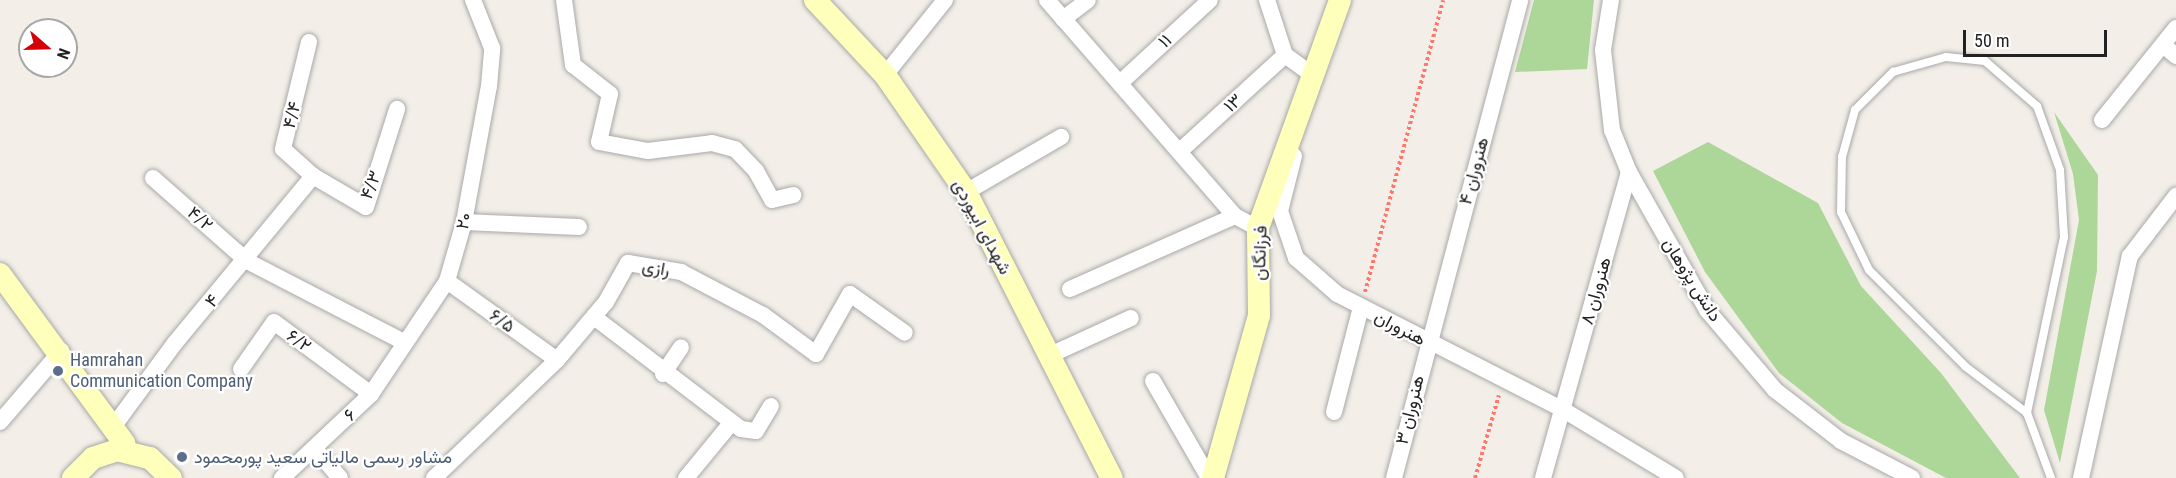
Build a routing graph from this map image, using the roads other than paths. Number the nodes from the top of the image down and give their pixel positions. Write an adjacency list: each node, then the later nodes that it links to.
1 (473, 0): 32 (street, ۲۰)
2 (564, 0): 29 (street)
3 (815, 0): 18 (street, شهدای ابیوردی)
4 (945, 0): 18 (street)
5 (1047, 0): 12 (street)
6 (1088, 0): 12 (street)
7 (1210, 0): 20 (street, ۱۱)
8 (1267, 0): 16 (street)
9 (1340, 0): 19 (street, فرزانگان)
10 (1520, 0): 44 (street, هنروران ۴)
11 (1611, 0): 25 (street, دانش پژوهان)
12 (1063, 19): 20 (street)
13 (2176, 28): 15 (street)
14 (309, 42): 26 (street, ۴/۴)
15 (2163, 45): 17 (street); 22 (street)
16 (1285, 55): 19 (street); 24 (street, ۱۳)
17 (2176, 56)
18 (885, 75): 28 (street, شهدای ابیوردی)
19 (1313, 75): 34 (street, فرزانگان); 39 (street, هنروران)
20 (1120, 83): 24 (street)
21 (397, 109): 26 (street, ۴/۳)
22 (2102, 120)
23 (1061, 137): 28 (street)
24 (1180, 151): 31 (street)
25 (1629, 172): 54 (street, هنروران ۸); 72 (street, دانش پژوهان)
26 (313, 176): 35 (street, ۴)
27 (153, 178): 35 (street, ۴/۲)
28 (966, 192): 47 (street, شهدای ابیوردی)
29 (793, 195)
30 (2176, 196): 74 (street)
31 (1235, 216): 34 (street); 38 (street)
32 (464, 222): 33 (street); 37 (street, ۲۰)
33 (579, 227)
34 (1258, 228): 68 (street, فرزانگان)
35 (248, 261): 43 (street, ۴/۲); 59 (street, ۴)
36 (0, 274): 46 (street)
37 (447, 281): 43 (street, ۲۰); 48 (street, ۶/۵)
38 (1070, 289)
39 (1361, 307): 44 (street, هنروران); 55 (street)
40 (594, 317): 42 (street, رازی); 48 (street, رازی); 50 (street)
41 (1131, 318): 47 (street)
42 (905, 333)
43 (402, 341): 52 (street, ۶)
44 (1427, 342): 54 (street, هنروران); 69 (street, هنروران ۳)
45 (681, 347): 50 (street)
46 (61, 351): 57 (street); 59 (street)
47 (1048, 356): 67 (street, شهدای ابیوردی)
48 (557, 360): 65 (street, رازی)
49 (241, 369): 52 (street, ۶/۲)
50 (663, 374): 58 (street)
51 (1154, 381): 68 (street)
52 (371, 394): 60 (street, ۶)
53 (771, 406): 58 (street)
54 (1562, 409): 70 (street, هنروران ۸); 71 (street, هنروران)
55 (1334, 412)
56 (2028, 413): 56 (lane); 73 (lane)
57 (0, 422)
58 (732, 422): 66 (street)
59 (122, 440): 61 (street); 62 (street)
60 (315, 449): 63 (street, ۶); 64 (street)
61 (73, 478)
62 (171, 478)
63 (282, 478)
64 (340, 478)
65 (434, 478)
66 (686, 478)
67 (1112, 478)
68 (1211, 478)
69 (1394, 478)
70 (1543, 478)
71 (1676, 478)
72 (1912, 478)
73 (2051, 478)
74 (2081, 478)

